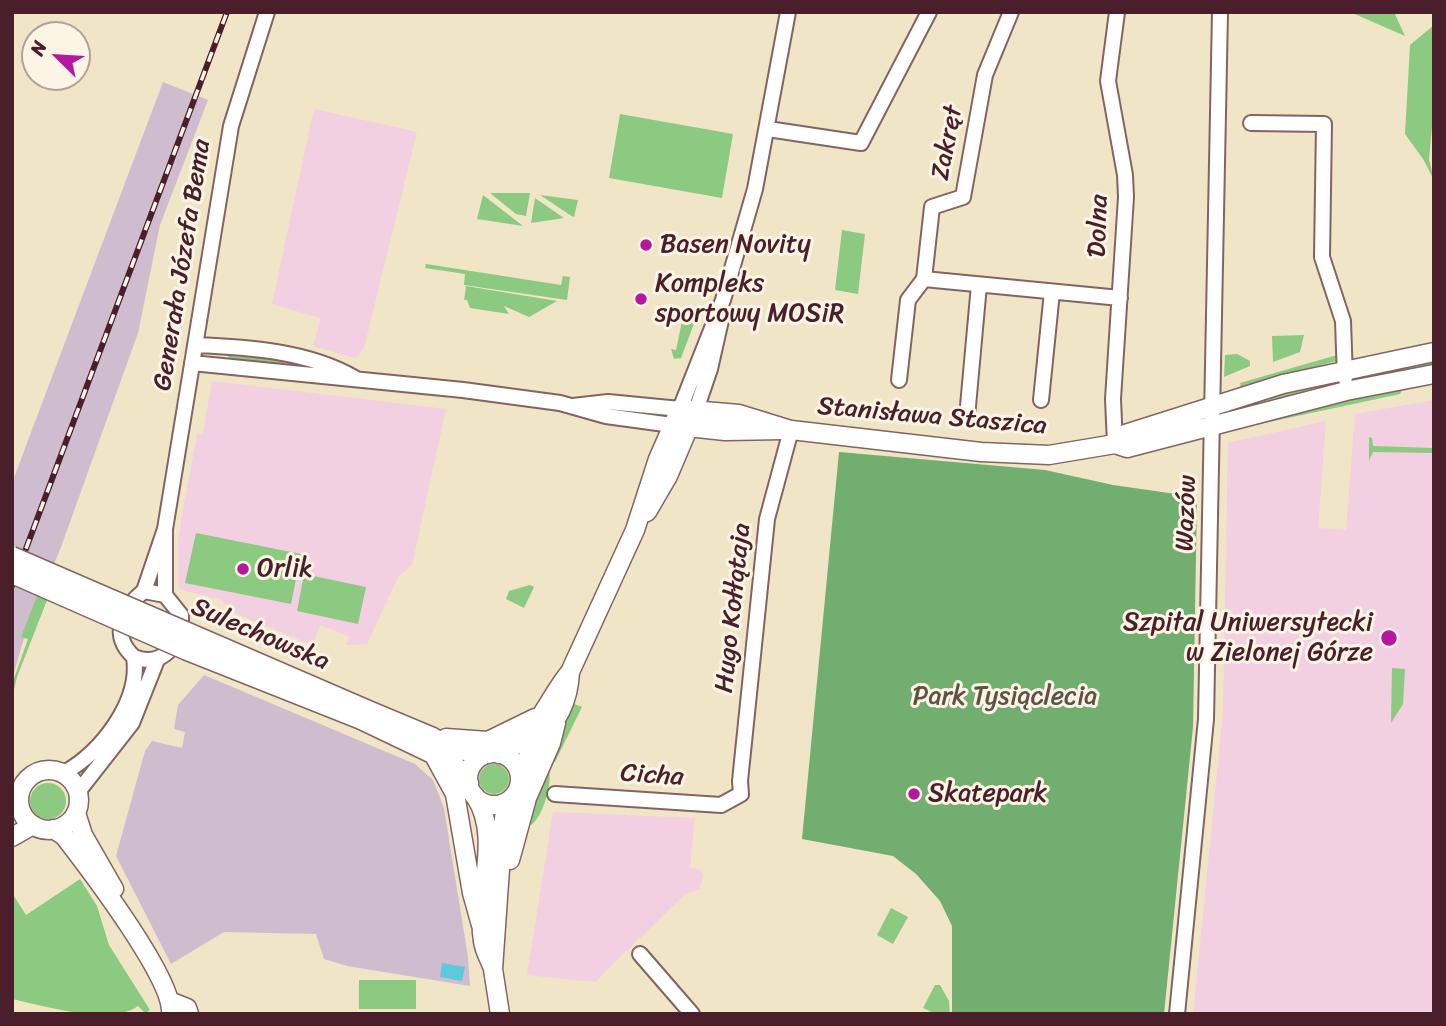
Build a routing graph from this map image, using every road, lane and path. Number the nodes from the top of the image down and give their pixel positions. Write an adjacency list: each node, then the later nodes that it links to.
1 (267, 12): 13 (street, Generała Józefa Bema)
2 (788, 12): 8 (street)
3 (929, 12): 8 (street)
4 (1011, 12): 9 (street, Zakręt)
5 (1117, 12): 12 (street, Dolna)
6 (1220, 12): 22 (street, Wazów)
7 (1251, 123): 16 (street)
8 (768, 129): 24 (street)
9 (924, 279): 10 (street); 19 (street)
10 (979, 285): 11 (street); 23 (street)
11 (1052, 292): 12 (street); 21 (street)
12 (1120, 298): 27 (street, Dolna)
13 (195, 345): 15 (street, Generała Józefa Bema); 18 (street, Stanisława Staszica)
14 (1434, 352): 16 (street, Stanisława Staszica)
15 (192, 363): 18 (street, Stanisława Staszica); 28 (street, Generała Józefa Bema)
16 (1345, 369): 20 (street); 22 (street, Stanisława Staszica)
17 (1434, 373): 20 (street, Stanisława Staszica)
18 (355, 378): 24 (street, Stanisława Staszica)
19 (899, 380)
20 (1346, 391): 25 (street, Stanisława Staszica)
21 (1041, 400)
22 (1212, 405): 25 (street, Wazów); 27 (street, Stanisława Staszica)
23 (967, 417)
24 (684, 418): 26 (street, Stanisława Staszica); 36 (street)
25 (1214, 424): 27 (street, Stanisława Staszica); 59 (street, Wazów)
26 (789, 430): 27 (street, Stanisława Staszica); 44 (street, Hugo Kołłątaja)
27 (1115, 444)
28 (166, 529): 31 (street, Generała Józefa Bema); 32 (street, Generała Józefa Bema)
29 (12, 556): 35 (street, Sulechowska, bridge)
30 (12, 574): 35 (street, Sulechowska, bridge)
31 (144, 591): 32 (street); 33 (street)
32 (165, 595): 34 (street)
33 (134, 657): 34 (street); 39 (street)
34 (157, 660): 42 (street)
35 (364, 715): 37 (street, Sulechowska)
36 (548, 720): 37 (street); 38 (street); 40 (street); 51 (street)
37 (432, 744): 38 (street, Sulechowska); 41 (street, Sulechowska); 53 (street)
38 (494, 754): 40 (street); 41 (street)
39 (64, 774): 42 (street); 46 (street)
40 (520, 776): 45 (street)
41 (472, 790): 45 (street); 53 (street)
42 (78, 792): 47 (street)
43 (555, 793): 44 (street, Cicha)
44 (741, 794)
45 (511, 799): 51 (street)
46 (16, 810): 48 (street)
47 (76, 813): 49 (street); 52 (street)
48 (33, 825): 49 (street); 50 (street)
49 (53, 829): 52 (street)
50 (12, 837)
51 (500, 882): 55 (street)
52 (123, 916): 56 (street)
53 (481, 925): 55 (street)
54 (640, 954): 58 (street)
55 (493, 969): 57 (street)
56 (176, 1010)
57 (500, 1014)
58 (692, 1014)
59 (1177, 1014)

